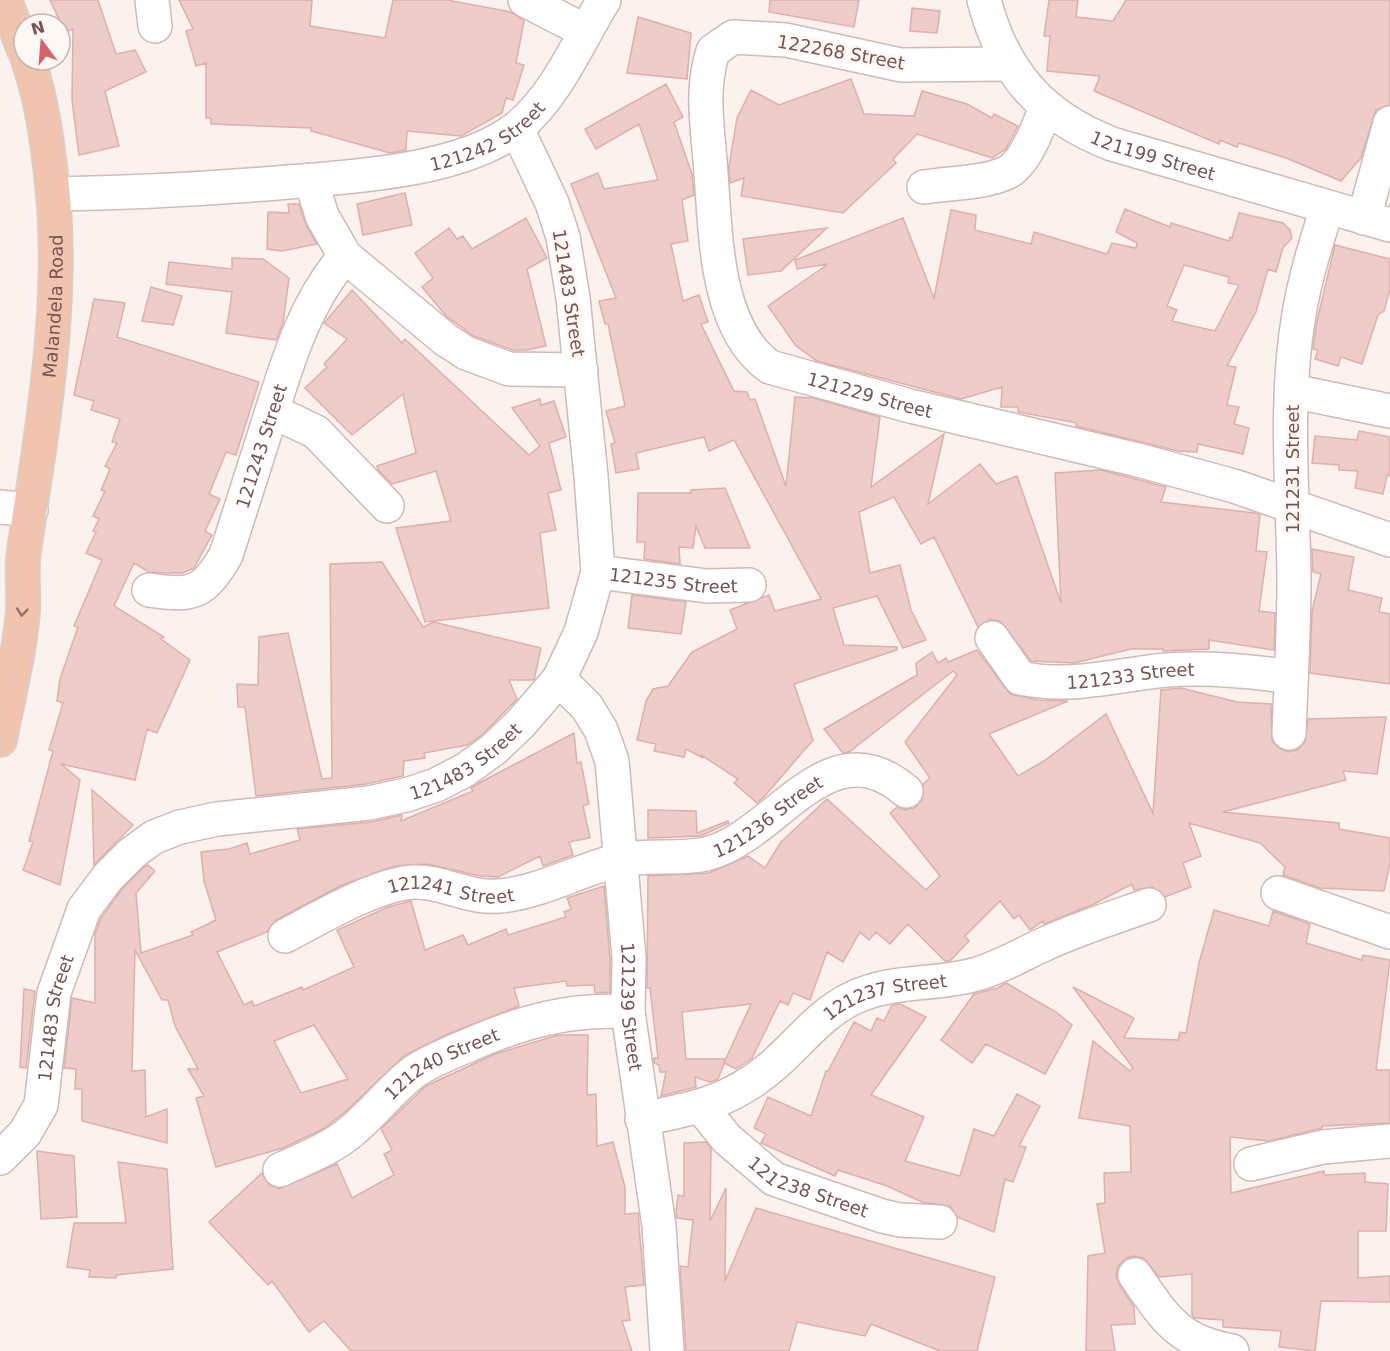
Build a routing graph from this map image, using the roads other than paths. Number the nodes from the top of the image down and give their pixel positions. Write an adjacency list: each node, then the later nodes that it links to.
1 (5, 0): 5 (main road)
2 (525, 0): 6 (street)
3 (604, 0): 6 (street, 121242 Street)
4 (984, 0): 8 (street, 121199 Street)
5 (12, 18)
6 (585, 31): 12 (street, 121242 Street)
7 (713, 51): 8 (street, 122268 Street); 23 (street, 121229 Street)
8 (1010, 64): 10 (street, 121199 Street)
9 (31, 72): 15 (main road, Malandela Road)
10 (1046, 107): 14 (street); 16 (street, 121199 Street)
11 (1390, 123): 17 (street)
12 (517, 129): 13 (street, 121242 Street); 19 (street, 121483 Street)
13 (311, 180): 15 (street, 121242 Street); 18 (street)
14 (924, 187)
15 (54, 194): 25 (main road, Malandela Road)
16 (1327, 208): 17 (street, 121199 Street); 20 (street, 121231 Street)
17 (1377, 222)
18 (345, 256): 19 (street); 21 (street, 121243 Street)
19 (581, 370): 28 (street, 121483 Street)
20 (1292, 391): 22 (street); 23 (street, 121231 Street)
21 (272, 411): 24 (street); 31 (street, 121243 Street)
22 (1390, 411)
23 (1290, 504): 26 (street, 121229 Street); 33 (street, 121231 Street)
24 (387, 506)
25 (15, 508): 27 (main road, Malandela Road)
26 (1390, 540)
27 (23, 554): 30 (main road, Malandela Road); 36 (main road, Malandela Road, one-way to 36)
28 (598, 572): 29 (street, 121235 Street); 34 (street, 121483 Street)
29 (749, 585)
30 (0, 589)
31 (149, 590)
32 (992, 638): 33 (street, 121233 Street)
33 (1291, 677): 35 (street, 121231 Street)
34 (559, 679): 38 (street, 121239 Street); 47 (street, 121483 Street)
35 (1289, 733)
36 (0, 740)
37 (906, 791): 38 (street, 121236 Street)
38 (622, 860): 42 (street, 121241 Street); 43 (street, 121239 Street)
39 (1278, 893): 41 (street)
40 (1149, 905): 44 (street, 121237 Street)
41 (1390, 932)
42 (285, 936)
43 (628, 1012): 45 (street, 121239 Street); 49 (street, 121240 Street)
44 (702, 1108): 45 (street, 121237 Street); 50 (street, 121238 Street)
45 (642, 1119): 52 (street, 121239 Street)
46 (1390, 1141): 48 (street)
47 (0, 1158)
48 (1251, 1164)
49 (280, 1170)
50 (940, 1222)
51 (1135, 1275): 53 (street)
52 (667, 1351)
53 (1232, 1351)

